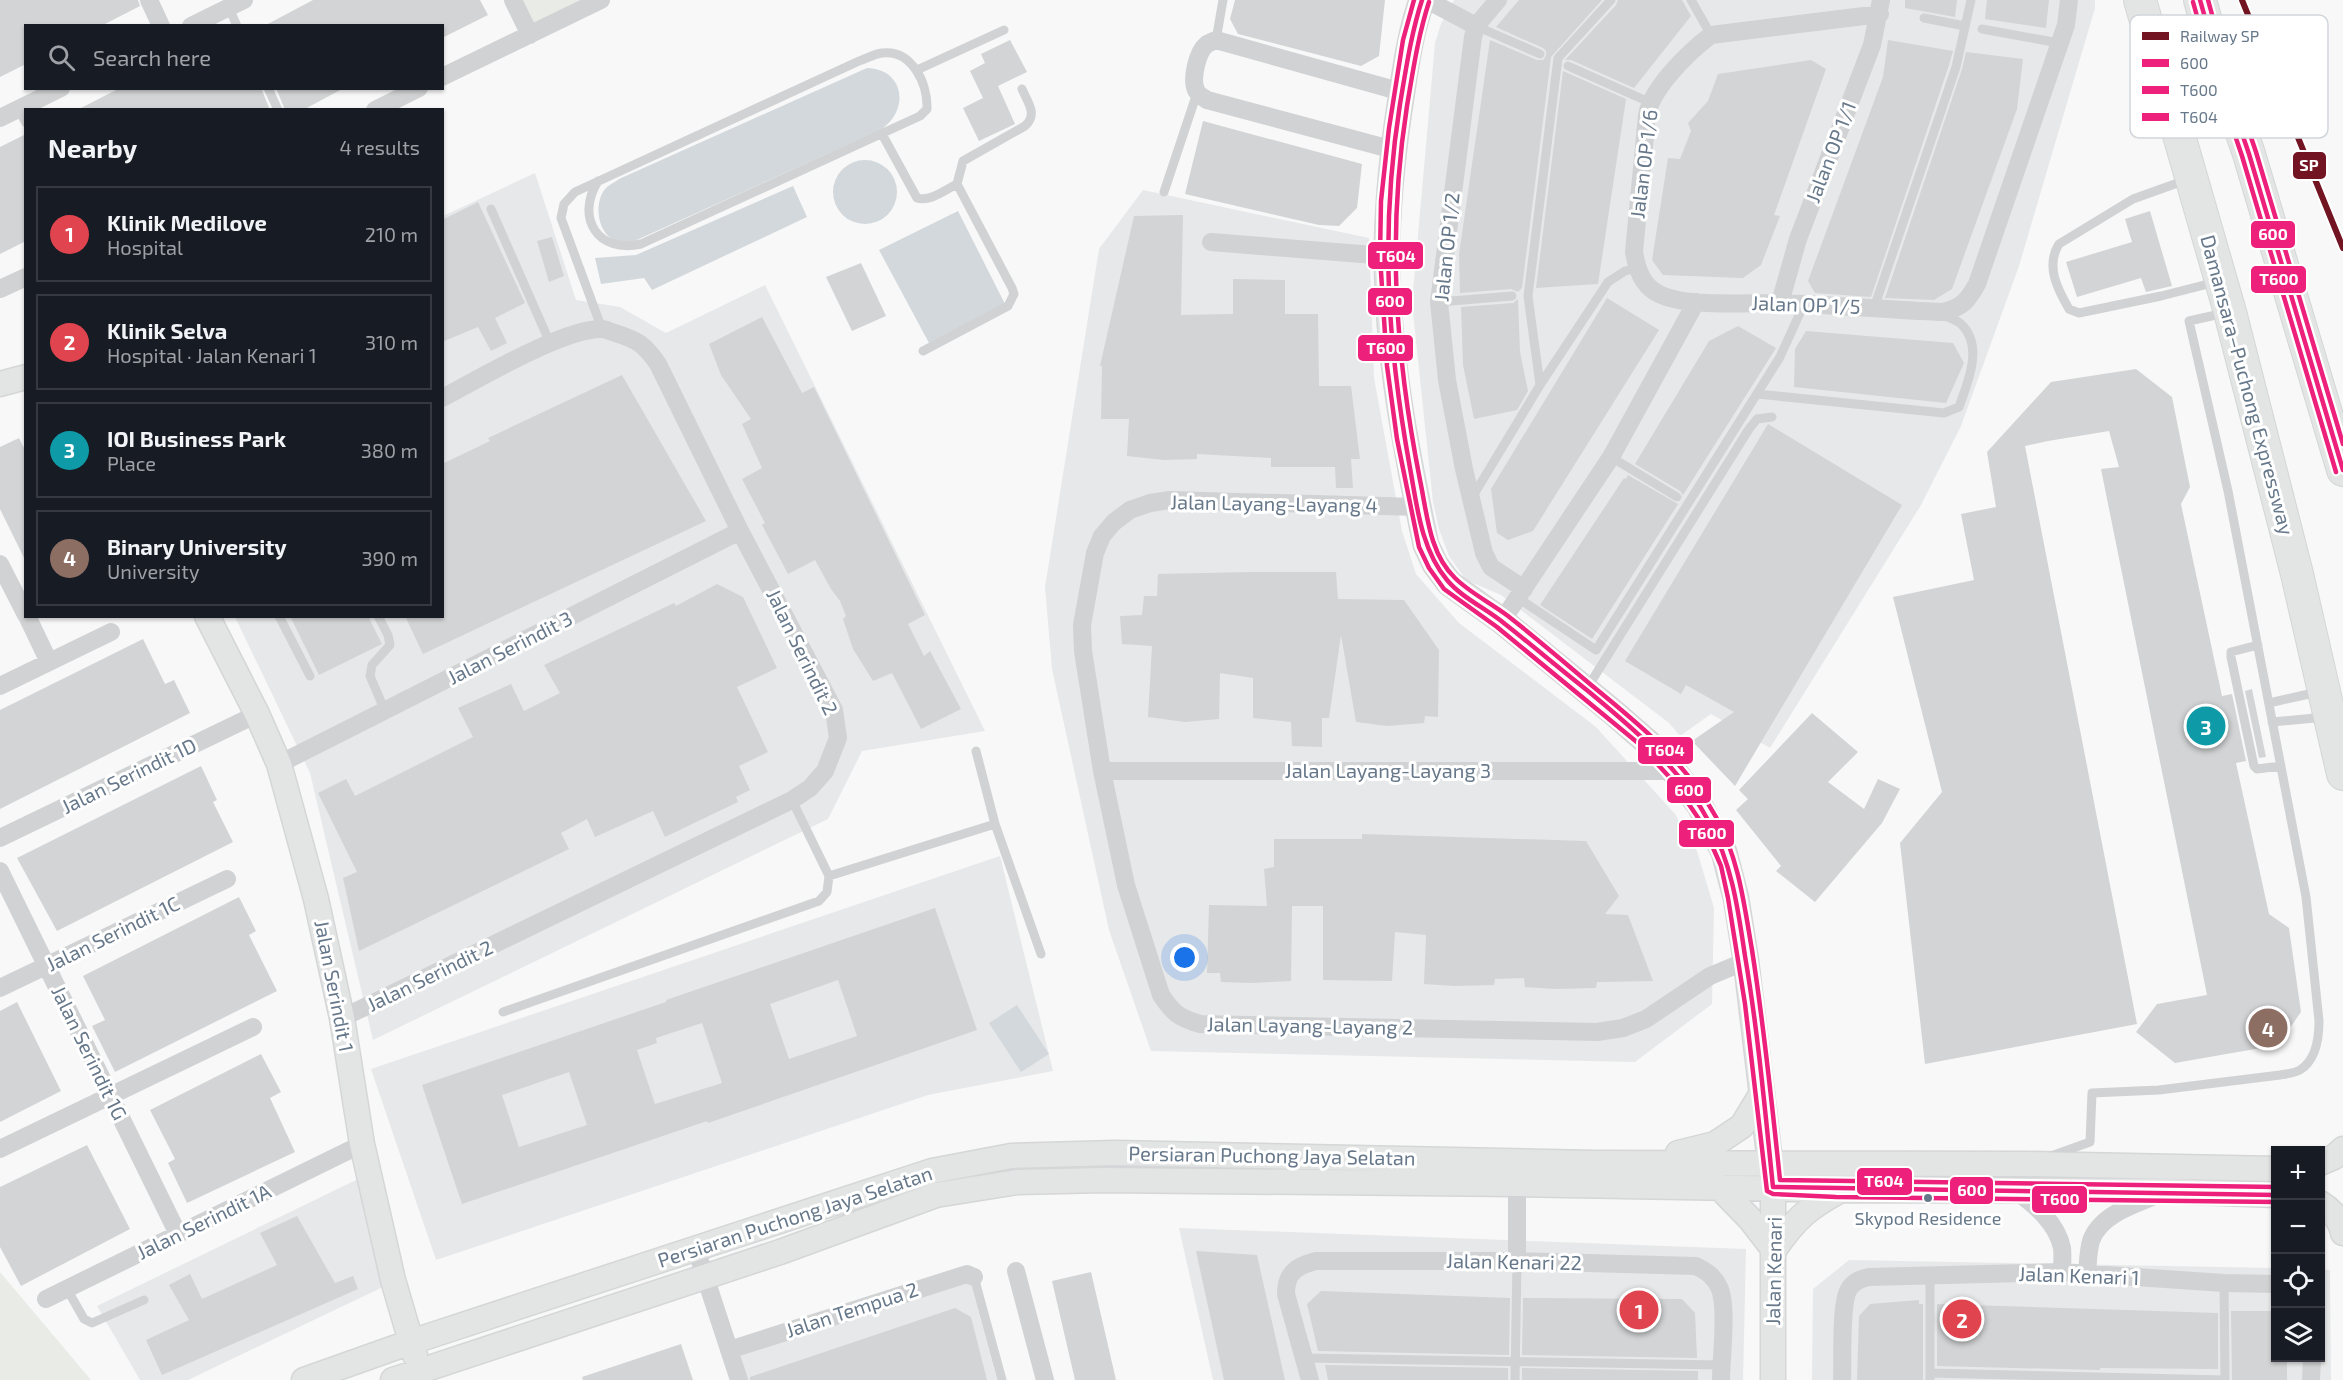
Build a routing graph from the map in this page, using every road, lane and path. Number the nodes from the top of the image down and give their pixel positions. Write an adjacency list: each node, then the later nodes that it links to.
1 (148, 0): 19 (street)
2 (513, 0): 26 (street)
3 (601, 0): 26 (street)
4 (1223, 0): 28 (lane)
5 (1422, 0): 38 (main road, Jalan Kenari)
6 (1427, 0): 22 (street)
7 (1498, 0): 22 (street, Jalan OP 1/2)
8 (1611, 0): 74 (lane)
9 (1691, 0): 27 (lane)
10 (1971, 0): 23 (lane)
11 (2069, 0): 29 (street, Jalan OP 1/5)
12 (2140, 0): 16 (highway, Damansara–Puchong Expressway)
13 (2200, 0): 17 (highway)
14 (236, 4): 20 (street); 21 (lane)
15 (1880, 7): 27 (street); 64 (street, Jalan OP 1/1)
16 (2144, 15)
17 (2205, 15)
18 (1924, 18): 23 (lane)
19 (160, 24)
20 (195, 24)
21 (237, 24)
22 (1476, 26): 30 (lane); 62 (street, Jalan OP 1/2)
23 (1965, 26): 66 (lane)
24 (1982, 29): 29 (lane)
25 (1004, 30): 32 (lane)
26 (530, 36): 33 (street)
27 (1711, 36): 40 (street, Jalan OP 1/6)
28 (1216, 40): 38 (street); 39 (street)
29 (2059, 43): 67 (street, Jalan OP 1/5)
30 (1540, 54)
31 (1568, 66): 40 (lane)
32 (917, 70): 46 (lane); 51 (lane)
33 (444, 76)
34 (1022, 89): 52 (lane)
35 (58, 90): 41 (street)
36 (269, 90): 42 (lane)
37 (415, 90): 43 (street)
38 (1402, 92): 49 (main road, Jalan Kenari)
39 (1197, 93): 49 (street); 53 (lane)
40 (1649, 102): 57 (street, Jalan OP 1/6)
41 (33, 108)
42 (277, 108)
43 (379, 108)
44 (22, 116): 45 (street)
45 (0, 118)
46 (882, 134): 51 (lane); 52 (lane)
47 (2180, 138): 50 (highway, Damansara–Puchong Expressway)
48 (2244, 138): 79 (highway)
49 (1394, 150): 56 (main road, Jalan Kenari)
50 (2191, 178): 59 (highway, Damansara–Puchong Expressway); 59 (lane)
51 (598, 181): 69 (lane)
52 (957, 184): 71 (lane)
53 (1164, 192)
54 (492, 209): 70 (lane)
55 (1211, 242): 56 (street)
56 (1387, 256): 82 (main road, Jalan Kenari)
57 (1637, 268): 63 (street); 74 (lane)
58 (24, 278): 60 (street)
59 (2221, 281): 68 (highway, Damansara–Puchong Expressway)
60 (0, 289)
61 (1512, 296): 62 (lane)
62 (1439, 302): 81 (street, Jalan OP 1/2)
63 (1696, 302): 64 (street, Jalan OP 1/5); 78 (street)
64 (1780, 303): 65 (street, Jalan OP 1/5)
65 (1804, 304): 66 (street, Jalan OP 1/5); 75 (lane)
66 (1874, 308): 67 (street, Jalan OP 1/5)
67 (1937, 312): 75 (lane)
68 (2230, 312): 94 (lane); 97 (highway, Damansara–Puchong Expressway)
69 (602, 329): 70 (street, Jalan Serindit 2); 84 (street, Jalan Serindit 2)
70 (550, 343): 76 (street, Jalan Serindit 2)
71 (923, 351)
72 (24, 378): 73 (main road)
73 (0, 384)
74 (1540, 385): 81 (lane)
75 (1756, 394): 86 (lane)
76 (444, 397)
77 (1772, 417): 99 (lane)
78 (1611, 457): 80 (lane); 86 (street)
79 (2343, 470)
80 (1677, 497)
81 (1471, 498): 86 (street, Jalan OP 1/2)
82 (1418, 507): 83 (street, Jalan Layang-Layang 4); 92 (main road, Jalan Kenari)
83 (1130, 510): 108 (street, Jalan Layang-Layang 2)
84 (740, 531): 101 (street, Jalan Serindit 3); 111 (street, Jalan Serindit 2)
85 (0, 564): 87 (street)
86 (1521, 593): 92 (street)
87 (24, 612)
88 (27, 618): 95 (street)
89 (208, 618): 102 (main road, Jalan Serindit 1)
90 (280, 618): 96 (lane)
91 (379, 618): 101 (lane)
92 (1502, 621): 99 (main road, Jalan Kenari)
93 (111, 632): 95 (street)
94 (2258, 645): 100 (lane); 107 (lane)
95 (49, 662): 98 (street)
96 (310, 676)
97 (2323, 683): 100 (lane); 104 (highway, Damansara–Puchong Expressway)
98 (0, 686)
99 (1587, 690): 109 (main road, Jalan Kenari)
100 (2269, 703): 103 (lane)
101 (385, 711): 106 (street, Jalan Serindit 3)
102 (257, 714): 106 (main road, Jalan Serindit 1); 113 (street, Jalan Serindit 1D)
103 (2272, 722): 104 (lane); 107 (lane)
104 (2333, 727): 110 (highway, Damansara–Puchong Expressway)
105 (976, 751): 112 (lane)
106 (279, 764): 122 (main road, Jalan Serindit 1)
107 (2281, 766): 132 (lane)
108 (1102, 771): 109 (street, Jalan Layang-Layang 3); 118 (street, Jalan Layang-Layang 2)
109 (1673, 771): 118 (main road, Jalan Kenari)
110 (2343, 774)
111 (792, 800): 115 (lane); 122 (street, Jalan Serindit 2)
112 (995, 824): 115 (lane); 117 (lane)
113 (0, 838)
114 (0, 871): 119 (street, Jalan Serindit 1G)
115 (829, 876): 121 (lane)
116 (227, 879): 119 (street, Jalan Serindit 1C)
117 (1041, 954)
118 (1746, 962): 124 (main road, Jalan Kenari)
119 (46, 966): 120 (street, Jalan Serindit 1C); 125 (street, Jalan Serindit 1G)
120 (0, 988)
121 (503, 1012)
122 (342, 1018): 126 (main road, Jalan Serindit 1)
123 (253, 1027): 125 (street)
124 (1762, 1093): 130 (main road); 131 (main road, Jalan Kenari)
125 (110, 1095): 127 (street); 143 (street, Jalan Serindit 1G)
126 (362, 1144): 143 (street, Jalan Serindit 1A); 158 (main road, Jalan Serindit 1)
127 (0, 1149)
128 (2343, 1149): 129 (main road)
129 (2325, 1160)
130 (1594, 1163): 131 (main road, Persiaran Puchong Jaya Selatan); 144 (main road, Persiaran Puchong Jaya Selatan)
131 (1771, 1163): 132 (main road, Persiaran Puchong Jaya Selatan); 136 (main road, Jalan Kenari)
132 (2026, 1164): 133 (main road, Persiaran Puchong Jaya Selatan)
133 (2271, 1169)
134 (1516, 1184): 135 (main road, Persiaran Puchong Jaya Selatan); 146 (street); 151 (main road, Persiaran Puchong Jaya Selatan)
135 (1718, 1186): 136 (main road, Persiaran Puchong Jaya Selatan); 145 (main road)
136 (1773, 1187): 137 (main road, Persiaran Puchong Jaya Selatan); 145 (main road, Jalan Kenari)
137 (1841, 1190): 138 (main road, Persiaran Puchong Jaya Selatan); 145 (main road)
138 (2016, 1191): 139 (main road, Persiaran Puchong Jaya Selatan); 148 (street)
139 (2167, 1191): 140 (main road, Persiaran Puchong Jaya Selatan); 149 (street)
140 (2271, 1195)
141 (2325, 1206): 142 (main road)
142 (2343, 1233)
143 (178, 1234): 155 (street, Jalan Serindit 1A)
144 (696, 1249): 151 (street); 158 (main road, Persiaran Puchong Jaya Selatan)
145 (1774, 1250): 173 (main road, Jalan Kenari)
146 (1518, 1261): 160 (street, Jalan Kenari 22); 161 (lane); 164 (street, Jalan Kenari 22)
147 (1016, 1271): 170 (street)
148 (2062, 1272): 149 (street, Jalan Kenari 1); 150 (street, Jalan Kenari 1)
149 (2087, 1274): 153 (street, Jalan Kenari 1)
150 (1930, 1276): 165 (lane); 174 (street, Jalan Kenari 1)
151 (705, 1277): 159 (street); 163 (main road, Persiaran Puchong Jaya Selatan)
152 (974, 1277): 159 (street, Jalan Tempua 2); 169 (lane)
153 (2224, 1283): 154 (street, Jalan Kenari 1); 175 (lane)
154 (2271, 1284)
155 (67, 1289): 156 (street, Jalan Serindit 1A); 157 (lane)
156 (46, 1299)
157 (144, 1300)
158 (411, 1342): 163 (main road, Jalan Serindit 1); 166 (main road, Persiaran Puchong Jaya Selatan)
159 (729, 1350): 168 (street)
160 (1305, 1359): 161 (lane); 171 (street)
161 (1515, 1361): 164 (lane); 172 (lane)
162 (2312, 1362): 176 (street)
163 (420, 1370): 167 (main road, Persiaran Puchong Jaya Selatan)
164 (1721, 1372)
165 (1930, 1377): 175 (lane)
166 (304, 1380)
167 (393, 1380)
168 (739, 1380)
169 (1002, 1380)
170 (1044, 1380)
171 (1310, 1380)
172 (1515, 1380)
173 (1773, 1380)
174 (1842, 1380)
175 (2225, 1380)
176 (2312, 1380)

